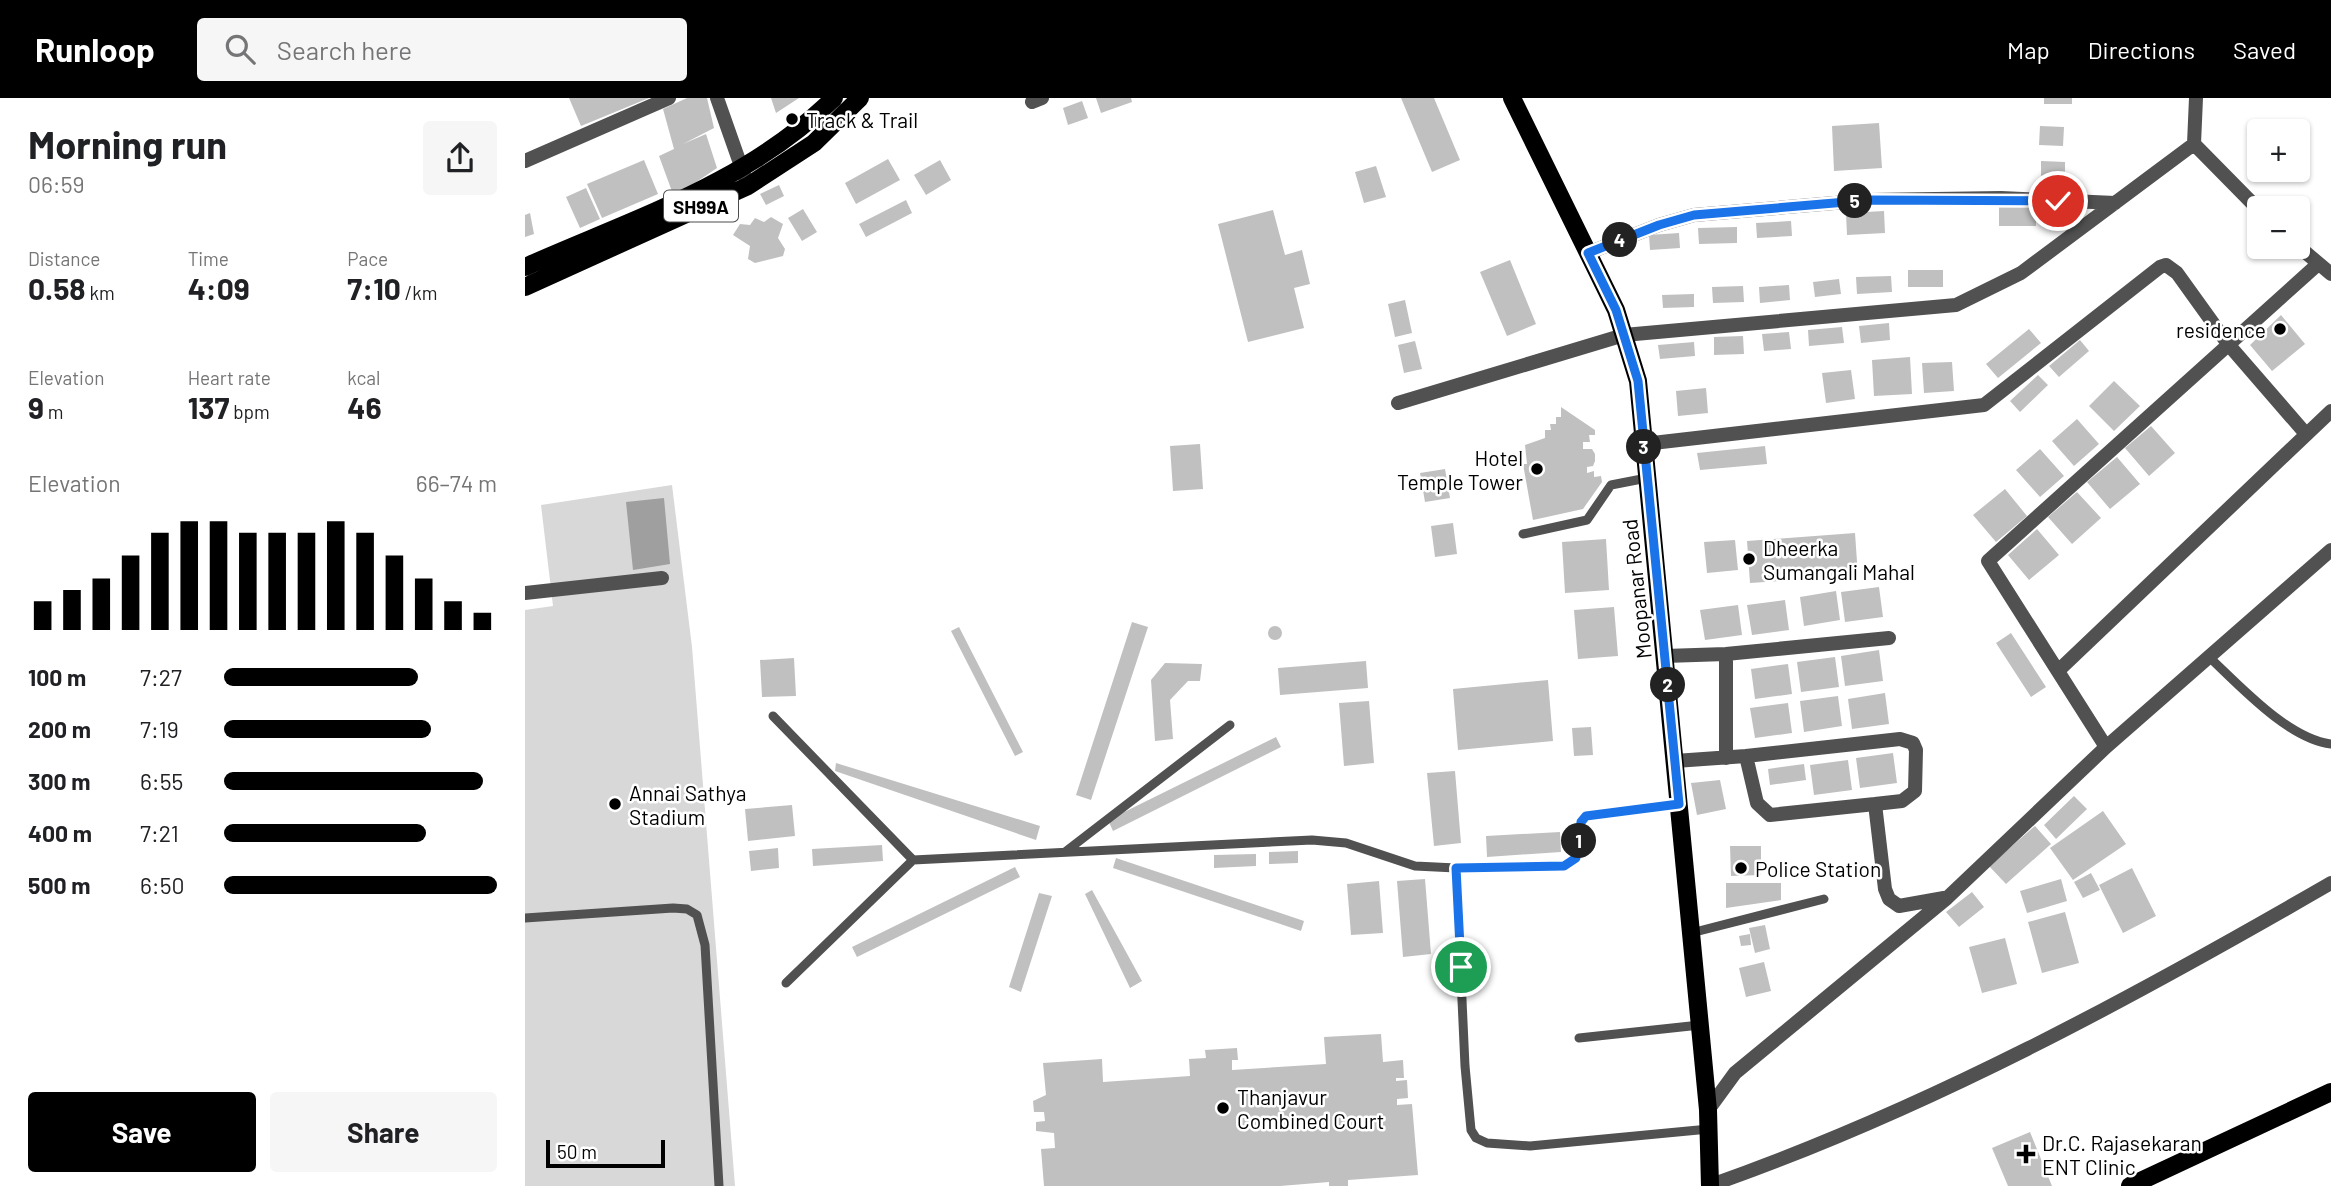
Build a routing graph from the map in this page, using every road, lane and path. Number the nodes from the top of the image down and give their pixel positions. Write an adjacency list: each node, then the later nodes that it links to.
1 (669, 98): 10 (street)
2 (717, 98): 11 (street)
3 (834, 98): 7 (main road, SH99A)
4 (860, 98): 8 (main road, SH99A)
5 (1512, 98): 14 (main road, Moopanar Road)
6 (2196, 98): 9 (street)
7 (804, 128): 8 (main road); 11 (main road, SH99A)
8 (814, 143): 11 (main road, SH99A)
9 (2194, 144): 12 (street); 13 (street)
10 (525, 161)
11 (744, 179): 17 (main road, SH99A); 19 (main road, SH99A)
12 (2247, 197)
13 (2115, 204): 14 (street); 20 (street)
14 (1588, 253): 20 (main road, Moopanar Road)
15 (2310, 258): 16 (street)
16 (2317, 265): 18 (street); 21 (street)
17 (525, 267)
18 (2331, 274)
19 (525, 287)
20 (1624, 335): 22 (street); 25 (main road, Moopanar Road)
21 (2228, 344): 24 (street); 25 (street); 35 (street)
22 (1398, 403)
23 (2331, 411): 24 (street)
24 (2307, 434): 35 (street)
25 (1644, 444): 26 (main road, Moopanar Road)
26 (1647, 478): 27 (lane); 33 (main road, Moopanar Road)
27 (1523, 534)
28 (2331, 550): 34 (street)
29 (662, 578): 30 (street)
30 (525, 593)
31 (1889, 638): 32 (street)
32 (1726, 654): 33 (street); 41 (street)
33 (1665, 656): 42 (main road, Moopanar Road)
34 (2208, 656): 38 (lane); 39 (street)
35 (2059, 670): 39 (street)
36 (773, 716): 46 (lane)
37 (1230, 725): 45 (lane)
38 (2331, 744)
39 (2106, 747): 49 (street)
40 (1746, 756): 41 (street); 44 (street); 44 (street)
41 (1726, 758): 42 (street)
42 (1675, 761): 43 (main road, Moopanar Road)
43 (1679, 804): 47 (lane); 52 (main road, Moopanar Road)
44 (1875, 804): 49 (street)
45 (1064, 852): 46 (lane); 47 (lane)
46 (913, 860): 53 (lane)
47 (1456, 868): 58 (lane)
48 (2331, 883): 59 (street)
49 (1947, 898): 57 (street)
50 (1824, 899): 52 (lane)
51 (525, 918): 60 (lane)
52 (1691, 933): 54 (main road, Moopanar Road)
53 (786, 983)
54 (1700, 1025): 55 (lane); 57 (main road, Moopanar Road)
55 (1579, 1038)
56 (2331, 1092): 61 (main road)
57 (1708, 1110): 58 (main road, Moopanar Road)
58 (1709, 1129): 59 (main road, Moopanar Road)
59 (1710, 1185)
60 (719, 1186)
61 (2130, 1186)

